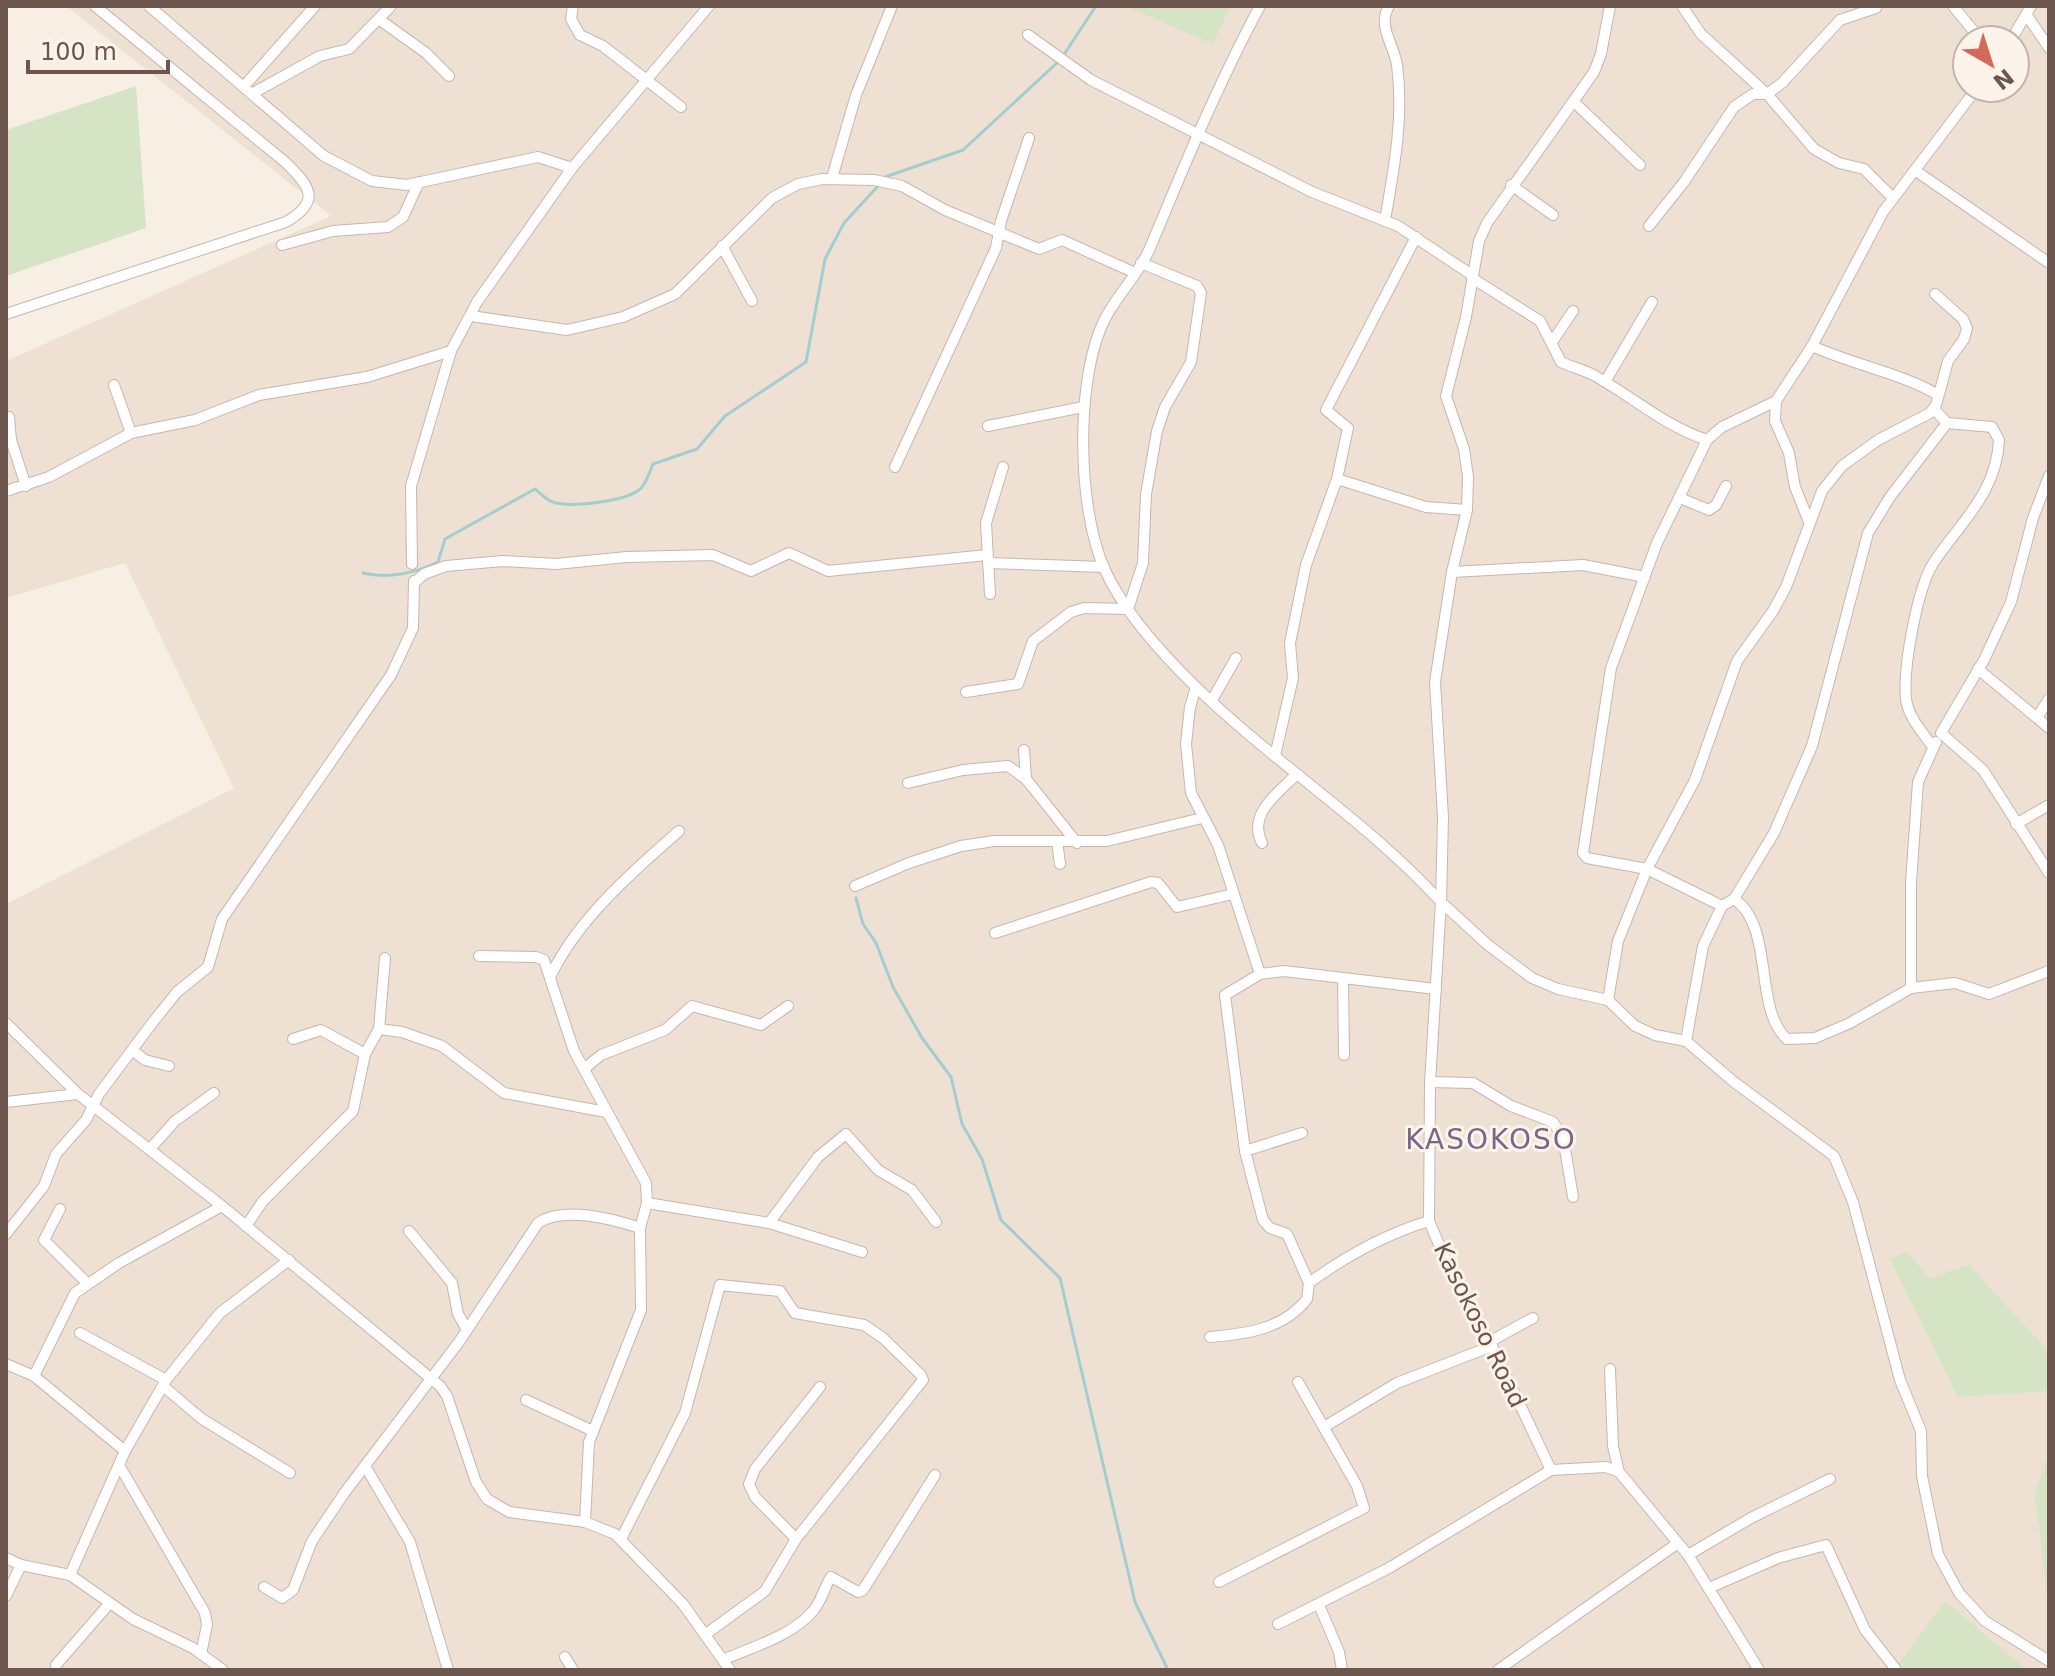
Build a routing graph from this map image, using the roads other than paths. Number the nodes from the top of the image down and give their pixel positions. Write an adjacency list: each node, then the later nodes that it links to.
1 (95, 6): 53 (street)
2 (149, 6): 21 (street)
3 (315, 6): 21 (street)
4 (391, 6): 15 (street)
5 (573, 6): 20 (street)
6 (709, 6): 20 (street)
7 (892, 6): 32 (street)
8 (1260, 6): 27 (street)
9 (1389, 6): 39 (street)
10 (1610, 6): 24 (street, Kasokoso Road)
11 (1682, 6): 23 (street)
12 (1953, 6): 16 (street)
13 (1876, 8): 23 (street)
14 (2030, 11): 18 (street)
15 (380, 20): 19 (street); 22 (street)
16 (1968, 24)
17 (1028, 35): 27 (street)
18 (2049, 48)
19 (449, 76)
20 (645, 81): 26 (street); 30 (street)
21 (245, 85): 22 (street)
22 (253, 93): 34 (street)
23 (1767, 94): 37 (street); 40 (street)
24 (1574, 102): 29 (street); 35 (street, Kasokoso Road)
25 (1965, 104): 31 (street)
26 (681, 107)
27 (1198, 136): 39 (street); 45 (street)
28 (1029, 138): 41 (street)
29 (1640, 165)
30 (572, 168): 33 (street); 54 (street)
31 (1916, 171): 37 (street); 46 (street)
32 (832, 178): 41 (street); 44 (street)
33 (419, 182): 34 (street); 36 (street)
34 (403, 185): 36 (street)
35 (1511, 185): 38 (street); 48 (street, Kasokoso Road)
36 (411, 198): 43 (street)
37 (1893, 198): 56 (street)
38 (1553, 215)
39 (1385, 220): 42 (street)
40 (1649, 226)
41 (1000, 233): 47 (street); 69 (street)
42 (1416, 237): 48 (street); 72 (street)
43 (282, 245)
44 (722, 246): 50 (street); 54 (street)
45 (1141, 263): 47 (street); 85 (street)
46 (2049, 263)
47 (1133, 272): 62 (street)
48 (1472, 277): 55 (street); 77 (street, Kasokoso Road)
49 (1935, 294): 60 (street)
50 (752, 301)
51 (1652, 302): 58 (street)
52 (1573, 311): 55 (street)
53 (6, 314)
54 (471, 316): 57 (street)
55 (1552, 342): 58 (street)
56 (1812, 346): 60 (street); 61 (street)
57 (451, 351): 67 (street); 80 (street)
58 (1605, 382): 68 (street)
59 (114, 385): 67 (street)
60 (1938, 395): 63 (street)
61 (1776, 401): 68 (street); 78 (street)
62 (1083, 407): 66 (street); 81 (street)
63 (1934, 409): 65 (street); 78 (street)
64 (9, 417): 73 (street)
65 (1947, 423): 95 (street); 113 (street)
66 (988, 426)
67 (131, 433): 73 (street)
68 (1707, 440): 76 (street)
69 (895, 467)
70 (1003, 467): 79 (street)
71 (2049, 476): 87 (street)
72 (1337, 479): 77 (street); 97 (street)
73 (26, 486): 75 (street)
74 (1726, 486): 76 (street)
75 (6, 491)
76 (1680, 498): 83 (street)
77 (1467, 510): 82 (street, Kasokoso Road)
78 (1809, 522): 109 (street)
79 (988, 559): 81 (street); 84 (street); 131 (street)
80 (412, 564)
81 (1104, 567): 85 (street)
82 (1452, 572): 83 (street); 114 (street, Kasokoso Road)
83 (1645, 577): 109 (street)
84 (990, 594)
85 (1128, 609): 88 (street); 89 (street)
86 (1236, 658): 91 (street)
87 (1978, 669): 92 (street); 94 (street)
88 (1196, 687): 91 (street); 102 (street)
89 (966, 692)
90 (2049, 699): 92 (street)
91 (1212, 700): 97 (street)
92 (2038, 716): 93 (street)
93 (2049, 728)
94 (1941, 733): 95 (street); 103 (street)
95 (1933, 747): 123 (street)
96 (1024, 750): 99 (street)
97 (1275, 756): 98 (street)
98 (1297, 774): 107 (street); 114 (street)
99 (1026, 779): 100 (street); 106 (street)
100 (908, 783)
101 (2049, 805): 103 (street)
102 (1202, 818): 106 (street); 112 (street)
103 (2016, 824): 110 (street)
104 (679, 831): 121 (street)
105 (1057, 841): 106 (street); 108 (street); 111 (street)
106 (1077, 843)
107 (1262, 843)
108 (1060, 864)
109 (1647, 869): 115 (street); 125 (street)
110 (2049, 873)
111 (855, 886)
112 (1233, 894): 116 (street); 120 (street)
113 (1734, 899): 115 (street); 123 (street)
114 (1441, 902): 124 (street, Kasokoso Road); 125 (street)
115 (1722, 906): 130 (street)
116 (995, 933)
117 (479, 956): 121 (street)
118 (385, 958): 128 (street)
119 (2049, 971): 123 (street)
120 (1260, 974): 122 (street); 144 (street)
121 (551, 975): 135 (street)
122 (1343, 978): 124 (street); 133 (street)
123 (1911, 988)
124 (1436, 989): 136 (street, Kasokoso Road)
125 (1608, 1000): 130 (street)
126 (788, 1006): 135 (street)
127 (6, 1023): 138 (street)
128 (379, 1029): 132 (street); 141 (street)
129 (293, 1039): 132 (street)
130 (1686, 1041): 202 (street)
131 (132, 1050): 134 (street); 140 (street)
132 (365, 1054): 152 (street)
133 (1344, 1055)
134 (169, 1066)
135 (584, 1069): 141 (street)
136 (1430, 1082): 145 (street); 149 (street, Kasokoso Road)
137 (214, 1093): 143 (street)
138 (78, 1094): 139 (street); 140 (street)
139 (6, 1102)
140 (94, 1106): 143 (street); 155 (street)
141 (606, 1112): 146 (street)
142 (1302, 1133): 144 (street)
143 (150, 1149): 147 (street)
144 (1245, 1151): 159 (street)
145 (1573, 1197)
146 (647, 1203): 151 (street); 153 (street)
147 (222, 1206): 152 (street); 158 (street)
148 (60, 1209): 158 (street)
149 (1429, 1221): 159 (street); 164 (street, Kasokoso Road)
150 (936, 1222): 151 (street)
151 (769, 1223): 156 (street)
152 (246, 1226): 157 (street)
153 (640, 1228): 161 (street); 174 (street)
154 (409, 1231): 161 (street)
155 (6, 1234)
156 (862, 1252)
157 (289, 1260): 168 (street); 170 (street)
158 (87, 1283): 167 (street)
159 (1309, 1283): 163 (street)
160 (1533, 1318): 164 (street)
161 (467, 1330): 168 (street)
162 (80, 1333): 170 (street)
163 (1210, 1337)
164 (1490, 1344): 173 (street); 178 (street, Kasokoso Road)
165 (6, 1364): 167 (street)
166 (1610, 1369): 179 (street)
167 (34, 1376): 175 (street)
168 (432, 1379): 177 (street); 183 (street)
169 (1298, 1382): 173 (street)
170 (165, 1383): 175 (street); 180 (street)
171 (820, 1387): 185 (street)
172 (526, 1400): 174 (street)
173 (1324, 1427): 191 (street)
174 (593, 1431): 183 (street)
175 (125, 1451): 176 (street)
176 (119, 1465): 190 (street); 199 (street)
177 (365, 1466): 192 (street); 206 (street)
178 (1551, 1470): 179 (street); 196 (street)
179 (1619, 1472): 186 (street)
180 (290, 1473)
181 (935, 1475): 201 (street)
182 (1830, 1479): 187 (street)
183 (585, 1522): 184 (street)
184 (621, 1539): 185 (street); 198 (street)
185 (796, 1539): 198 (street)
186 (1678, 1543): 187 (street); 210 (street)
187 (1688, 1555): 193 (street)
188 (6, 1558): 189 (street)
189 (21, 1565): 190 (street); 194 (street)
190 (70, 1575): 195 (street)
191 (1219, 1582)
192 (264, 1587)
193 (1709, 1588): 204 (street); 211 (street)
194 (6, 1596)
195 (109, 1604): 199 (street); 203 (street)
196 (1319, 1605): 197 (street); 209 (street)
197 (1278, 1624)
198 (706, 1634): 201 (street)
199 (201, 1654): 205 (street)
200 (565, 1657): 207 (street)
201 (723, 1660): 208 (street)
202 (2049, 1661)
203 (56, 1665)
204 (1895, 1668)
205 (223, 1670)
206 (448, 1670)
207 (573, 1670)
208 (730, 1670)
209 (1342, 1670)
210 (1498, 1670)
211 (1759, 1670)

